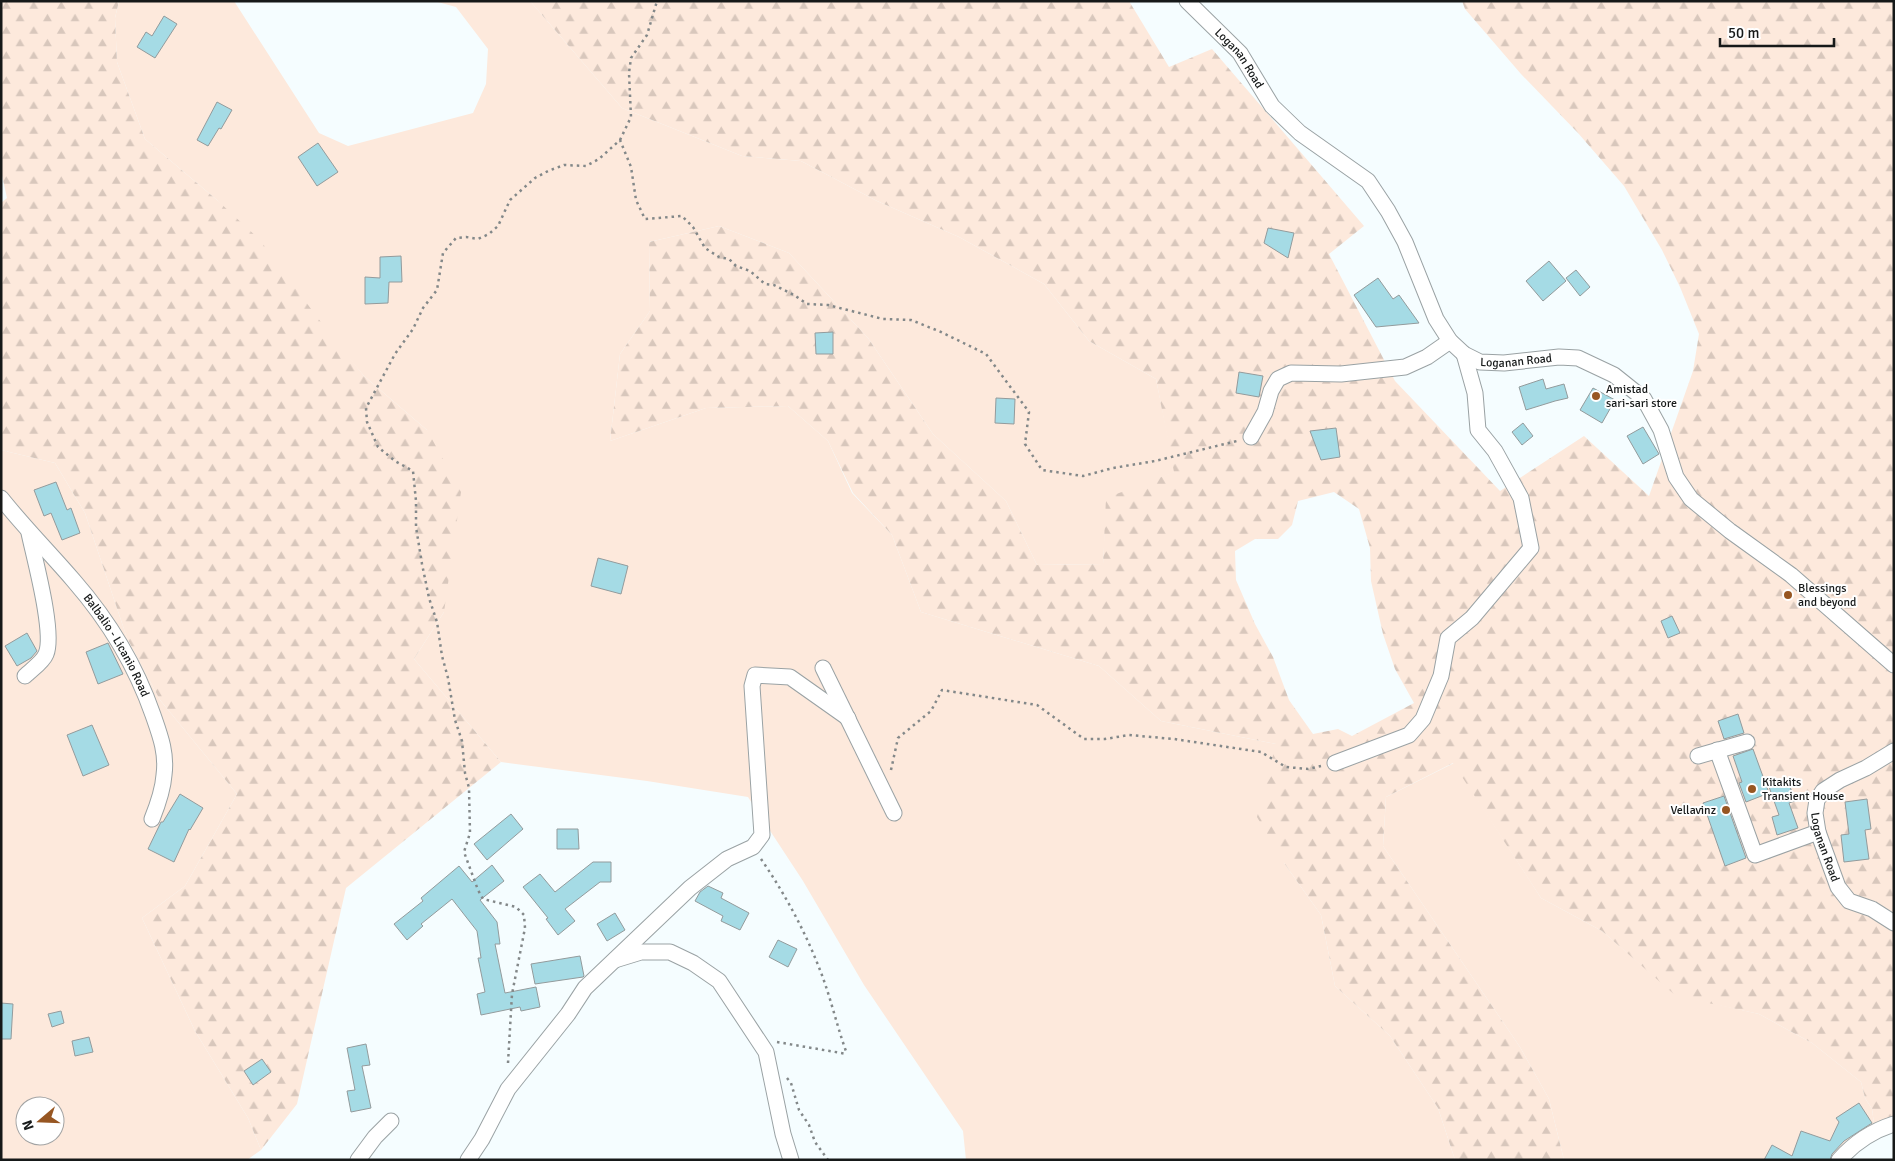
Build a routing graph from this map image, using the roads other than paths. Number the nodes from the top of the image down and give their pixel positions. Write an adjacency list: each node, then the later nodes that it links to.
1 (1187, 1): 2 (street, Loganan Road)
2 (1450, 341): 3 (street, Loganan Road); 4 (street)
3 (1464, 354): 7 (street, Loganan Road); 15 (street)
4 (1251, 438)
5 (1, 498): 6 (street, Balbalio - Licanio Road)
6 (29, 531): 9 (street); 17 (street, Balbalio - Licanio Road)
7 (1894, 664)
8 (823, 668): 10 (street)
9 (24, 676)
10 (848, 718): 16 (street); 20 (street)
11 (1747, 742): 12 (street)
12 (1718, 750): 14 (street); 18 (street)
13 (1894, 751): 18 (street, Loganan Road)
14 (1698, 756)
15 (1335, 763)
16 (894, 813)
17 (152, 819)
18 (1818, 832): 19 (street, Loganan Road)
19 (1894, 923)
20 (611, 962): 24 (street); 25 (street)
21 (391, 1121): 23 (street)
22 (1893, 1123): 26 (street)
23 (358, 1160)
24 (468, 1160)
25 (791, 1160)
26 (1839, 1160)

